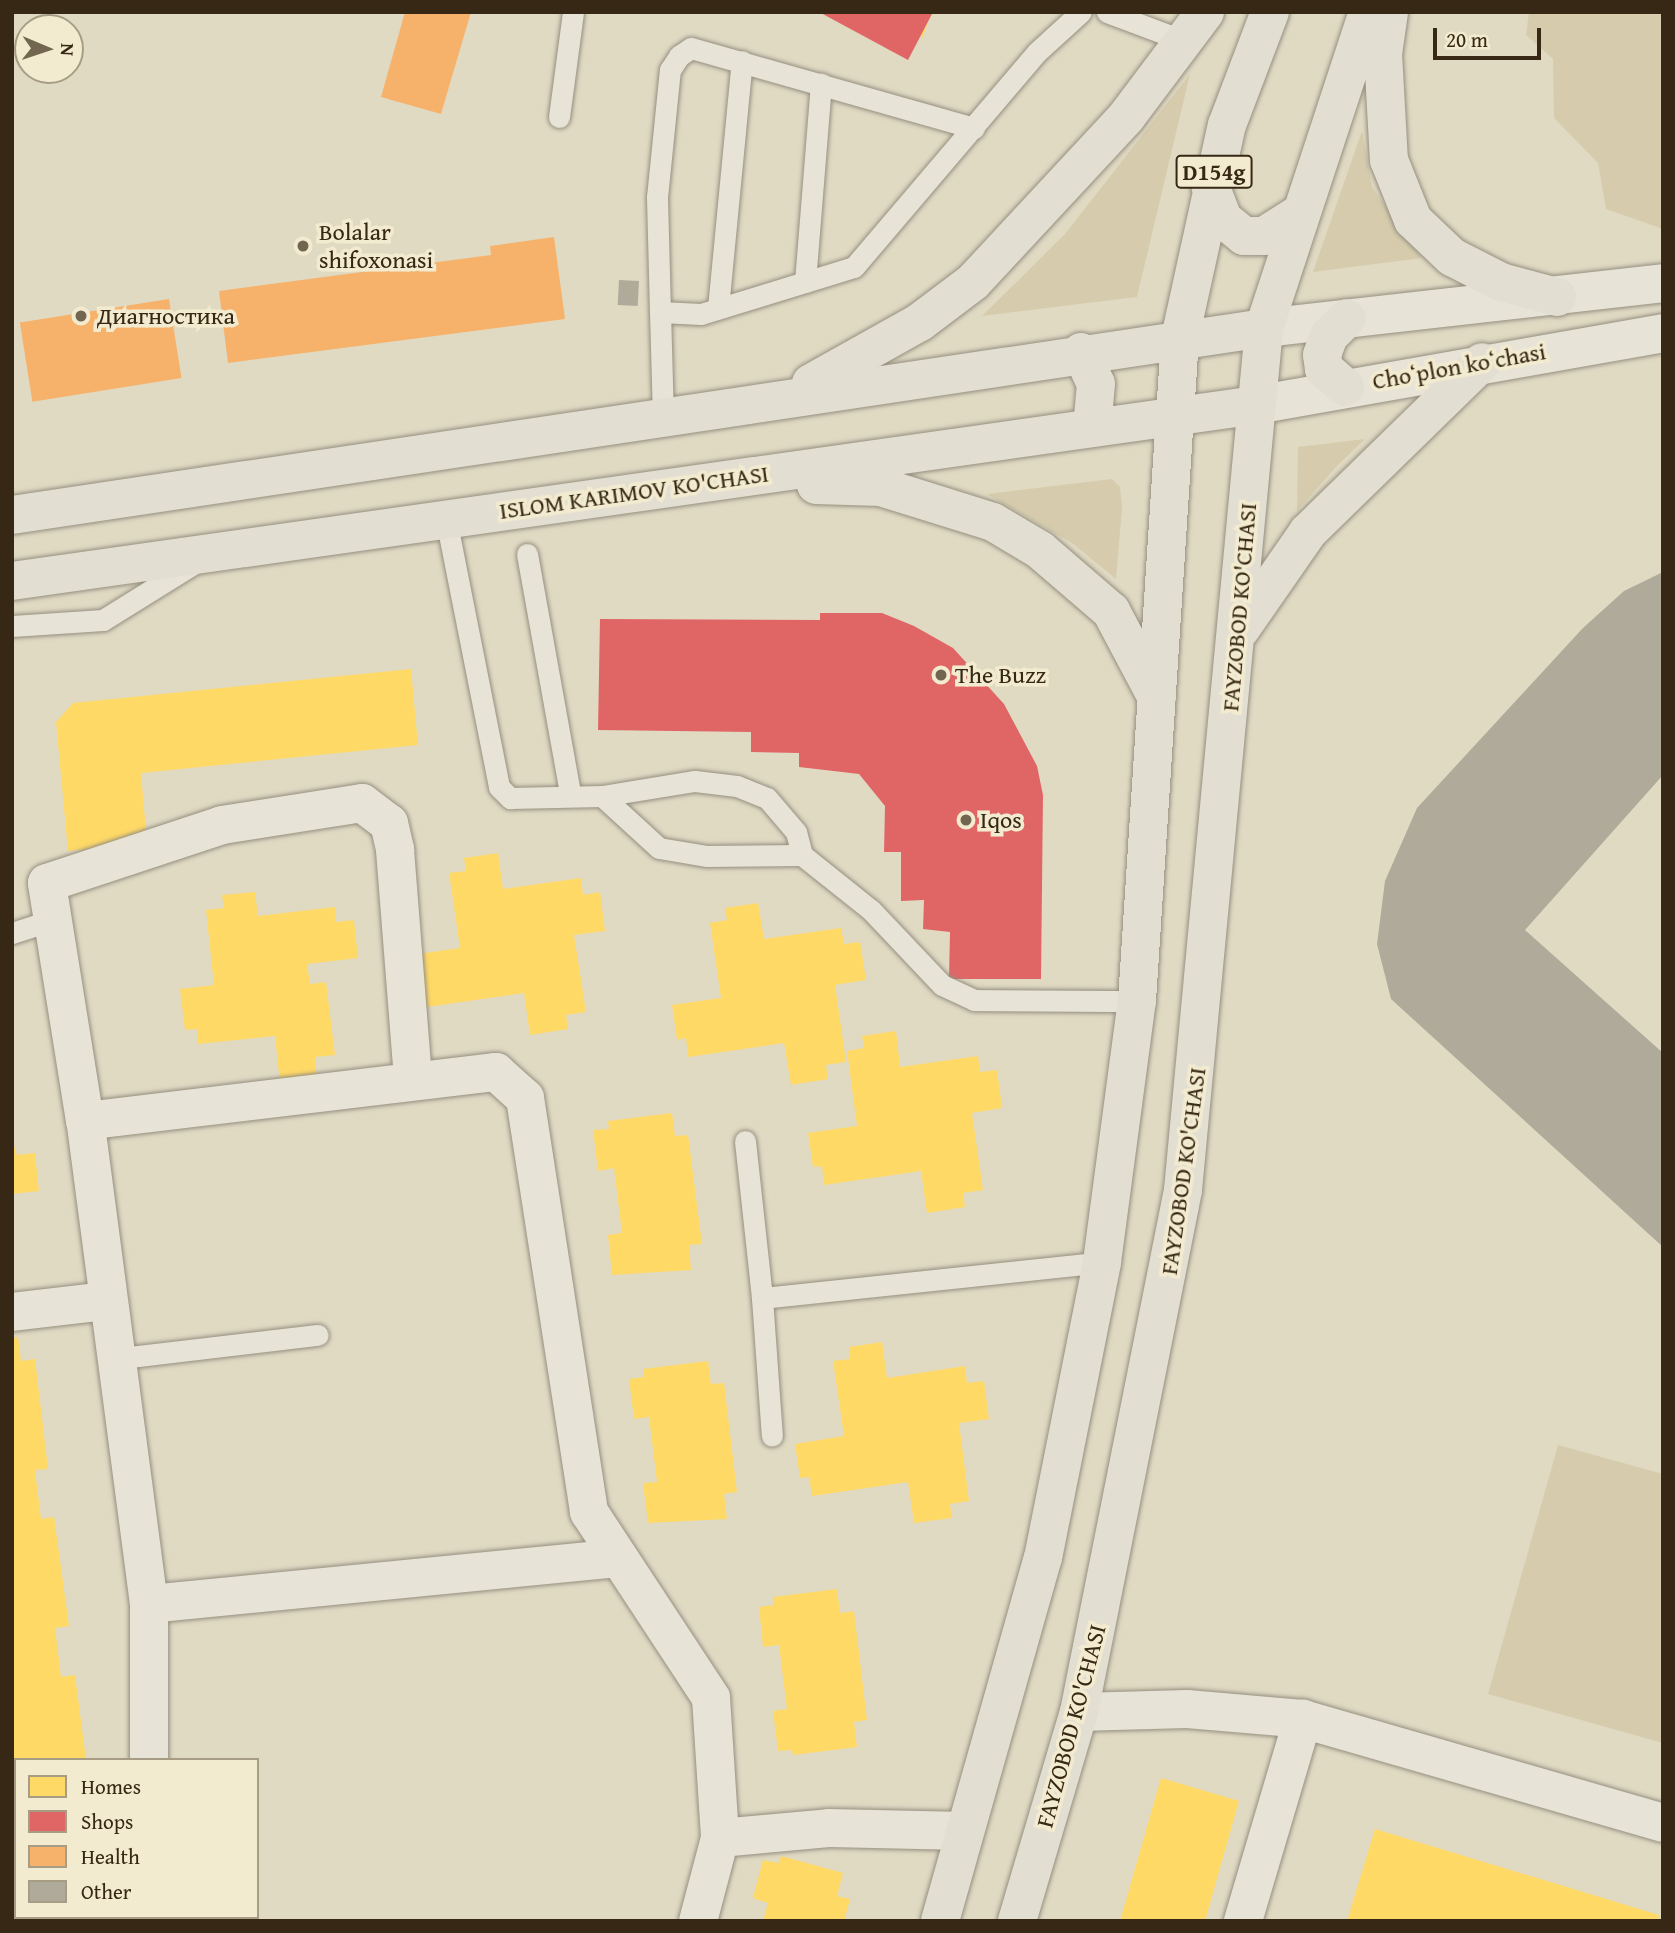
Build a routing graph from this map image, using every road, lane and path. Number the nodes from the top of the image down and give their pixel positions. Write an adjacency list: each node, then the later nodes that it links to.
1 (573, 12): 10 (lane)
2 (1082, 12): 11 (lane)
3 (1107, 12): 7 (lane)
4 (1270, 12): 12 (main road, D154g)
5 (1368, 12): 13 (main road, FAYZOBOD KO'CHASI)
6 (1389, 12): 16 (main road)
7 (1194, 27): 26 (main road)
8 (742, 61): 9 (lane); 17 (lane); 18 (lane)
9 (821, 83): 11 (lane); 14 (lane)
10 (559, 117)
11 (974, 128): 14 (lane)
12 (1210, 185): 13 (main road); 22 (main road, D154g)
13 (1298, 214): 20 (main road, FAYZOBOD KO'CHASI)
14 (805, 282): 17 (lane)
15 (1663, 283): 16 (street)
16 (1558, 297): 19 (street)
17 (718, 309): 18 (lane)
18 (660, 312): 29 (lane)
19 (1347, 318): 20 (street); 25 (main road)
20 (1264, 328): 22 (main road); 27 (main road, FAYZOBOD KO'CHASI)
21 (1663, 333): 24 (street, Choʻplon koʻchasi)
22 (1180, 338): 23 (main road); 28 (main road, D154g)
23 (1081, 352): 26 (main road); 30 (main road)
24 (1482, 362): 25 (street, Choʻplon koʻchasi); 38 (main road)
25 (1345, 387): 27 (street, Choʻplon koʻchasi)
26 (775, 401): 29 (main road)
27 (1256, 405): 28 (main road, ISLOM KARIMOV KO'CHASI); 38 (main road, FAYZOBOD KO'CHASI)
28 (1177, 416): 30 (main road, ISLOM KARIMOV KO'CHASI); 39 (main road)
29 (663, 419): 32 (main road)
30 (1092, 428): 31 (main road, ISLOM KARIMOV KO'CHASI)
31 (705, 482): 33 (main road, ISLOM KARIMOV KO'CHASI); 39 (main road)
32 (12, 515)
33 (446, 519): 34 (main road, ISLOM KARIMOV KO'CHASI); 40 (lane)
34 (211, 553): 36 (main road, ISLOM KARIMOV KO'CHASI); 37 (lane)
35 (527, 554): 40 (lane)
36 (12, 581)
37 (12, 626)
38 (1240, 629): 58 (main road, FAYZOBOD KO'CHASI)
39 (1160, 703): 45 (main road)
40 (570, 794): 41 (lane)
41 (602, 796): 42 (lane); 42 (lane)
42 (802, 855): 45 (lane)
43 (49, 921): 44 (lane); 46 (street); 47 (street)
44 (12, 933)
45 (1137, 1001): 49 (main road)
46 (413, 1080): 47 (street); 56 (street)
47 (85, 1121): 51 (street)
48 (745, 1141): 50 (lane)
49 (1102, 1262): 50 (lane); 62 (main road)
50 (762, 1298): 55 (lane)
51 (105, 1301): 52 (street); 54 (street)
52 (12, 1312)
53 (318, 1335): 54 (lane)
54 (121, 1358): 57 (street)
55 (772, 1436)
56 (614, 1558): 57 (street); 63 (street)
57 (149, 1604): 60 (street)
58 (1079, 1712): 59 (street); 66 (main road, FAYZOBOD KO'CHASI)
59 (1303, 1719): 61 (street); 67 (street)
60 (149, 1758)
61 (1663, 1824)
62 (965, 1831): 63 (street); 65 (main road)
63 (720, 1838): 64 (street)
64 (698, 1921)
65 (940, 1921)
66 (1017, 1921)
67 (1243, 1921)

